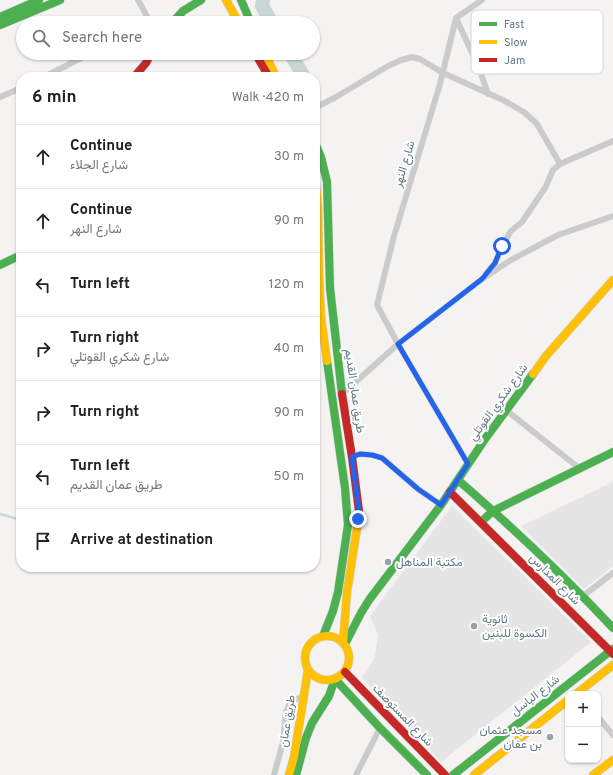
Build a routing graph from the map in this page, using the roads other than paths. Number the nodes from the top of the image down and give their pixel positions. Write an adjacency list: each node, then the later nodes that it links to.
1 (39, 0): 13 (street)
2 (60, 0): 8 (street)
3 (138, 0): 9 (street)
4 (201, 0): 10 (street)
5 (226, 0): 11 (street)
6 (241, 0): 12 (street)
7 (482, 0): 15 (street)
8 (22, 16)
9 (147, 16)
10 (178, 16)
11 (235, 16)
12 (248, 16)
13 (0, 17)
14 (16, 18): 16 (street)
15 (456, 18): 17 (street); 26 (street, شارع النهر)
16 (0, 25)
17 (471, 51)
18 (77, 60): 22 (street)
19 (148, 60): 23 (street)
20 (259, 60): 24 (street)
21 (267, 60): 25 (street)
22 (54, 72)
23 (138, 72)
24 (266, 72)
25 (273, 72)
26 (443, 73): 29 (street); 31 (street); 41 (street, شارع النهر)
27 (481, 74): 29 (street)
28 (16, 90): 30 (street)
29 (488, 94): 34 (street)
30 (0, 97)
31 (320, 105)
32 (613, 141): 34 (street)
33 (320, 154): 42 (street, طريق عمان القديم)
34 (560, 164): 38 (street)
35 (613, 216): 38 (street)
36 (16, 257): 37 (street)
37 (0, 265)
38 (482, 279): 41 (street)
39 (612, 282): 43 (street, شارع شكري القوتلي)
40 (320, 296): 56 (street, طريق عمان القديم)
41 (398, 344): 42 (street); 46 (street, شارع النهر)
42 (342, 393): 45 (street, طريق عمان القديم)
43 (506, 410): 46 (street, شارع شكري القوتلي); 47 (street)
44 (613, 452): 47 (street)
45 (352, 457): 50 (street); 57 (street, طريق عمان القديم)
46 (468, 464): 48 (street, شارع شكري القوتلي)
47 (579, 468): 51 (street)
48 (458, 480): 49 (street, شارع شكري القوتلي); 51 (street, شارع المدارس)
49 (450, 492): 50 (street, شارع شكري القوتلي); 52 (street, شارع المدارس)
50 (441, 505): 57 (street, شارع شكري القوتلي)
51 (493, 510): 52 (street); 54 (street, شارع المدارس)
52 (481, 522): 58 (street, شارع المدارس)
53 (613, 573): 54 (street)
54 (583, 596): 55 (street, شارع المدارس)
55 (613, 628)
56 (323, 636): 57 (street); 60 (street)
57 (344, 644): 61 (street)
58 (612, 651): 78 (street, شارع الباسل)
59 (613, 664): 63 (street)
60 (308, 670): 62 (street); 64 (street, طريق عمان)
61 (345, 672): 62 (street); 77 (street, شارع المستوصف)
62 (335, 679): 67 (street, شارع المستوصف); 74 (street, طريق عمان)
63 (581, 691)
64 (303, 697): 69 (street); 70 (street, طريق عمان)
65 (565, 702): 79 (street, شارع الباسل)
66 (601, 721): 68 (street)
67 (380, 728): 75 (street); 76 (street, شارع المستوصف)
68 (613, 735)
69 (284, 737): 70 (street); 72 (street)
70 (296, 741): 73 (street, طريق عمان)
71 (613, 760): 80 (street)
72 (274, 775)
73 (290, 775)
74 (296, 775)
75 (356, 775)
76 (427, 775)
77 (445, 775)
78 (453, 775)
79 (474, 775)
80 (593, 775)

